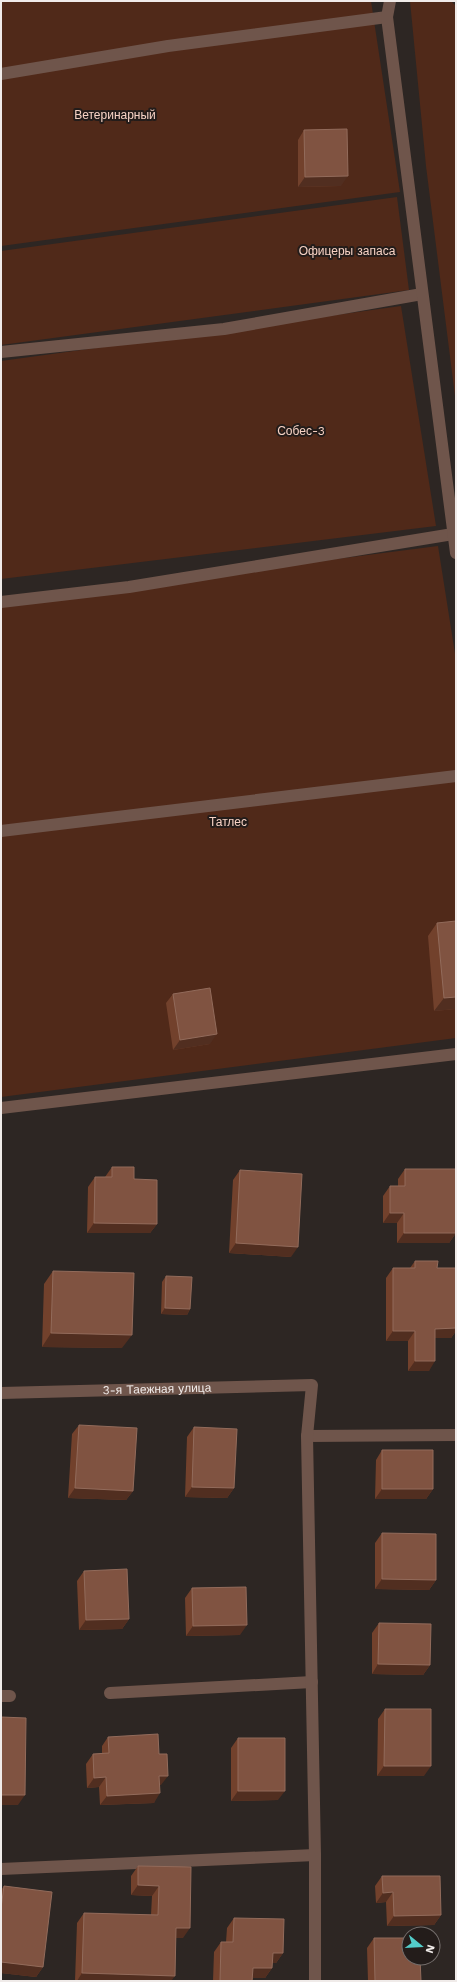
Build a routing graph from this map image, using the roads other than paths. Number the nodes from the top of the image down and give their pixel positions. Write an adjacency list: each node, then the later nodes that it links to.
1 (390, 1): 2 (street)
2 (387, 17): 3 (street); 4 (street)
3 (1, 74)
4 (422, 294): 5 (street); 6 (street)
5 (1, 352)
6 (453, 534): 7 (street); 8 (street)
7 (456, 553)
8 (1, 602)
9 (456, 776): 10 (street)
10 (1, 831)
11 (456, 1054): 12 (street)
12 (1, 1108)
13 (1, 1392): 15 (street, 3-я Таежная улица)
14 (456, 1434): 15 (street)
15 (308, 1436): 16 (street)
16 (312, 1682): 17 (street); 18 (street)
17 (110, 1693)
18 (315, 1854): 19 (street); 20 (street)
19 (1, 1869)
20 (315, 1981)

